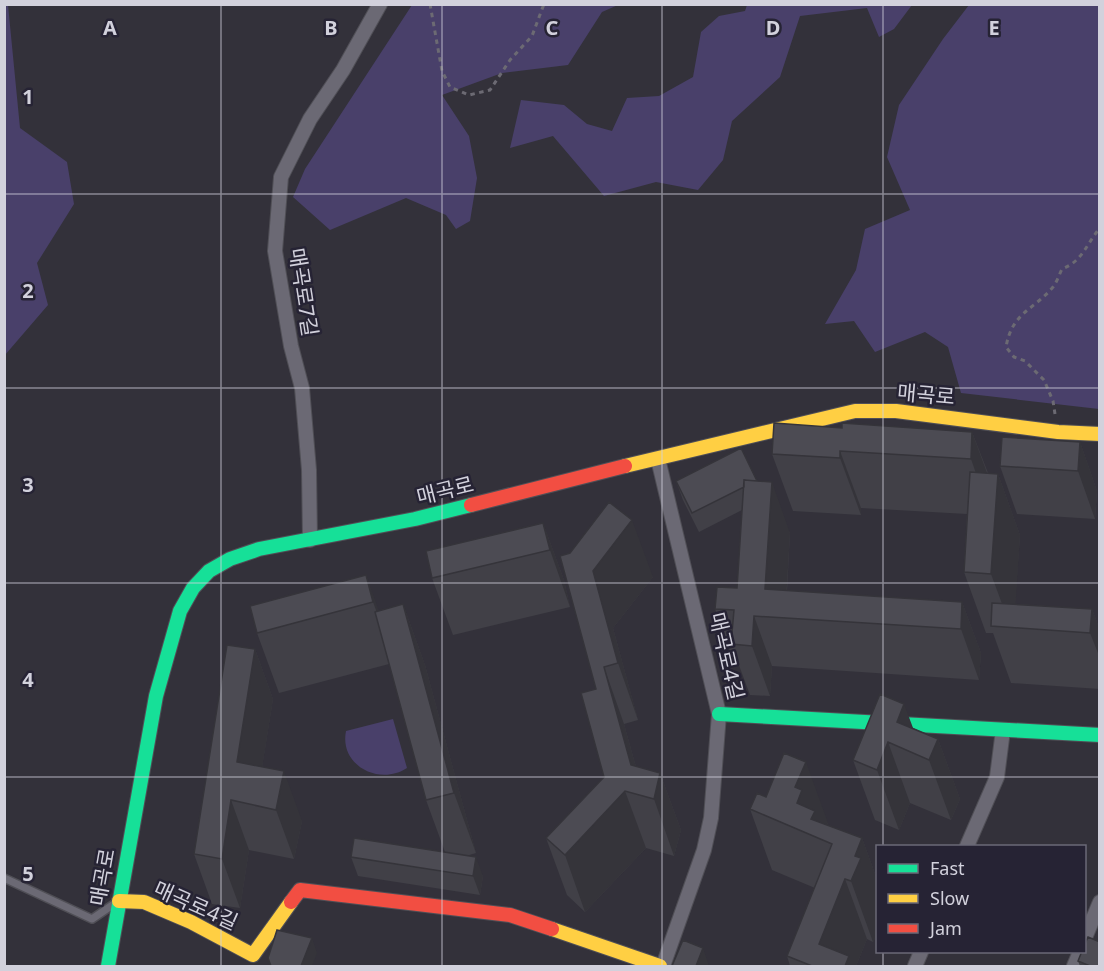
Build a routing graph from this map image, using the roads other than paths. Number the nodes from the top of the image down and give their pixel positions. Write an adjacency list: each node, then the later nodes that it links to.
1 (381, 4): 4 (street, 매곡로7길)
2 (1100, 434): 3 (street, 매곡로)
3 (658, 459): 4 (street, 매곡로); 5 (street, 매곡로4길)
4 (310, 540): 10 (street, 매곡로)
5 (719, 714): 6 (street); 15 (street, 매곡로4길)
6 (1003, 730): 7 (street); 8 (street)
7 (1100, 735)
8 (967, 845)
9 (4, 878): 10 (lane)
10 (119, 901): 13 (street, 매곡로4길); 14 (street, 매곡로)
11 (1100, 902): 12 (street)
12 (1086, 935)
13 (255, 961): 15 (street, 매곡로4길)
14 (108, 966)
15 (662, 966)

